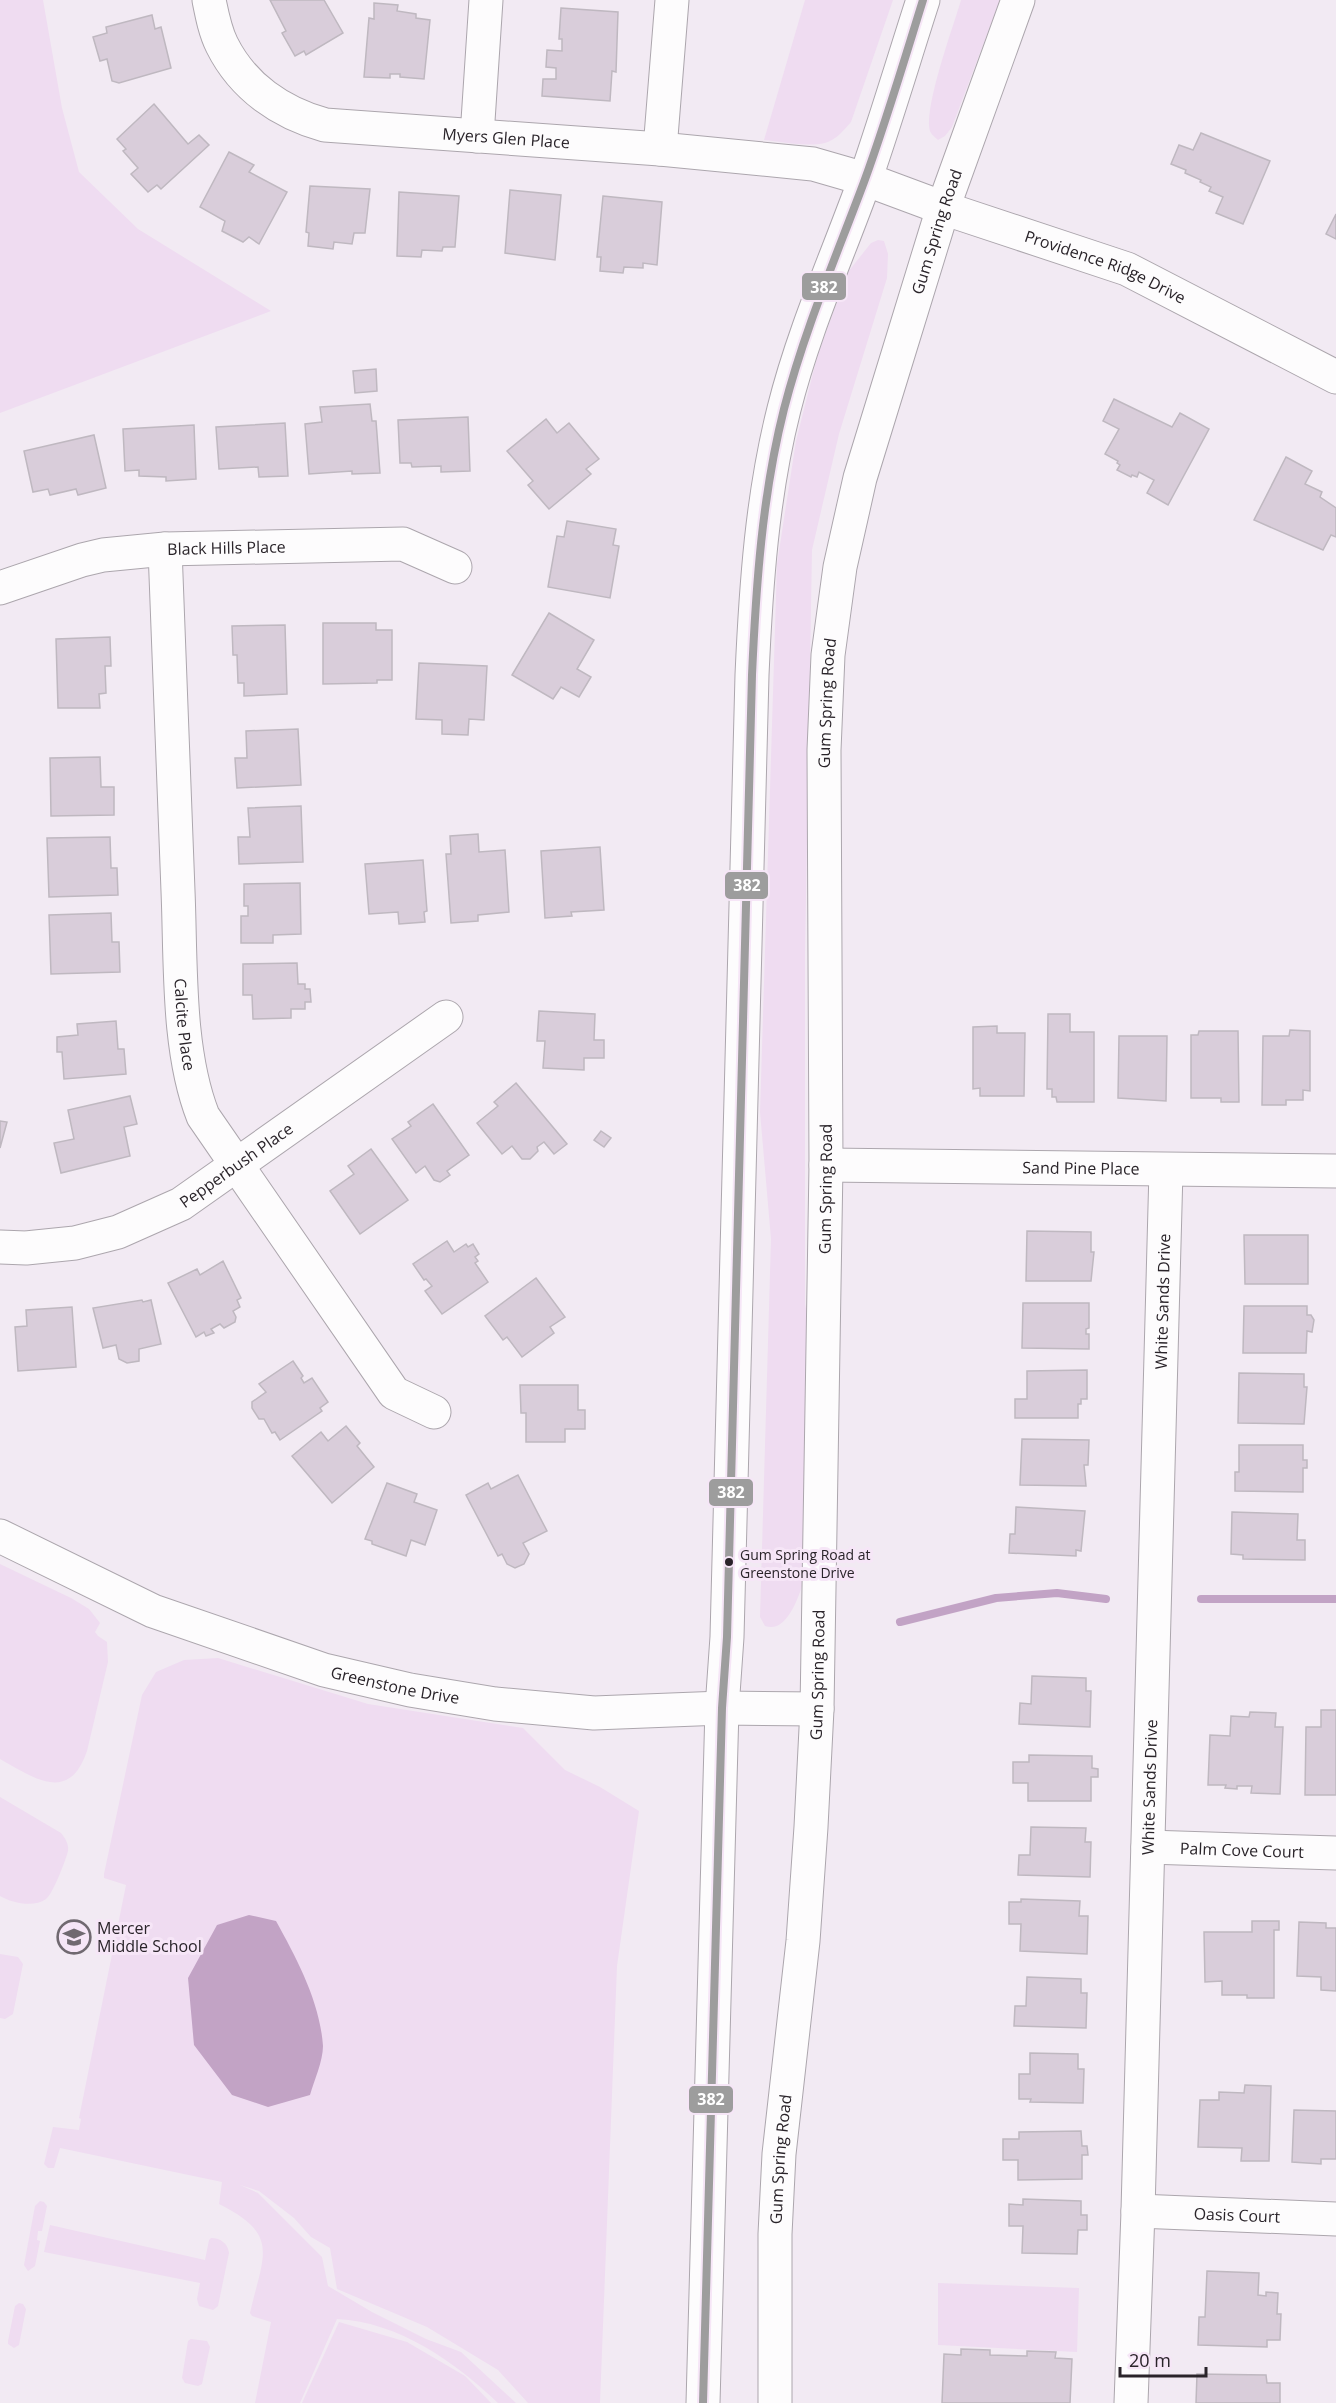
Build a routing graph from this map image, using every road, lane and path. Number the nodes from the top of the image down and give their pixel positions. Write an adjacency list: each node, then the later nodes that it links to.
1 (209, 0): 6 (street, Myers Glen Place)
2 (486, 0): 6 (street)
3 (672, 0): 7 (street)
4 (923, 0): 8 (street)
5 (1018, 0): 9 (street, Gum Spring Road)
6 (477, 136): 7 (street, Myers Glen Place)
7 (660, 149): 8 (street, Myers Glen Place)
8 (865, 179): 9 (street, Providence Ridge Drive); 22 (street)
9 (943, 208): 10 (street, Providence Ridge Drive); 16 (street, Gum Spring Road)
10 (1336, 377)
11 (165, 549): 12 (street, Black Hills Place); 13 (street, Black Hills Place); 15 (street, Calcite Place)
12 (455, 567)
13 (0, 588)
14 (446, 1017): 15 (street, Pepperbush Place)
15 (237, 1164): 19 (street, Pepperbush Place); 20 (street, Calcite Place)
16 (826, 1165): 17 (street, Sand Pine Place); 23 (street, Gum Spring Road)
17 (1166, 1170): 18 (street, Sand Pine Place); 24 (street, White Sands Drive)
18 (1336, 1171)
19 (0, 1247)
20 (434, 1412)
21 (0, 1536): 22 (street, Greenstone Drive)
22 (722, 1708): 23 (street, Greenstone Drive); 28 (street)
23 (817, 1709): 29 (street, Gum Spring Road)
24 (1148, 1847): 25 (street, Palm Cove Court); 26 (street, White Sands Drive)
25 (1336, 1853)
26 (1138, 2211): 27 (street, Oasis Court); 30 (street, White Sands Drive)
27 (1336, 2218)
28 (704, 2403)
29 (775, 2403)
30 (1131, 2403)

